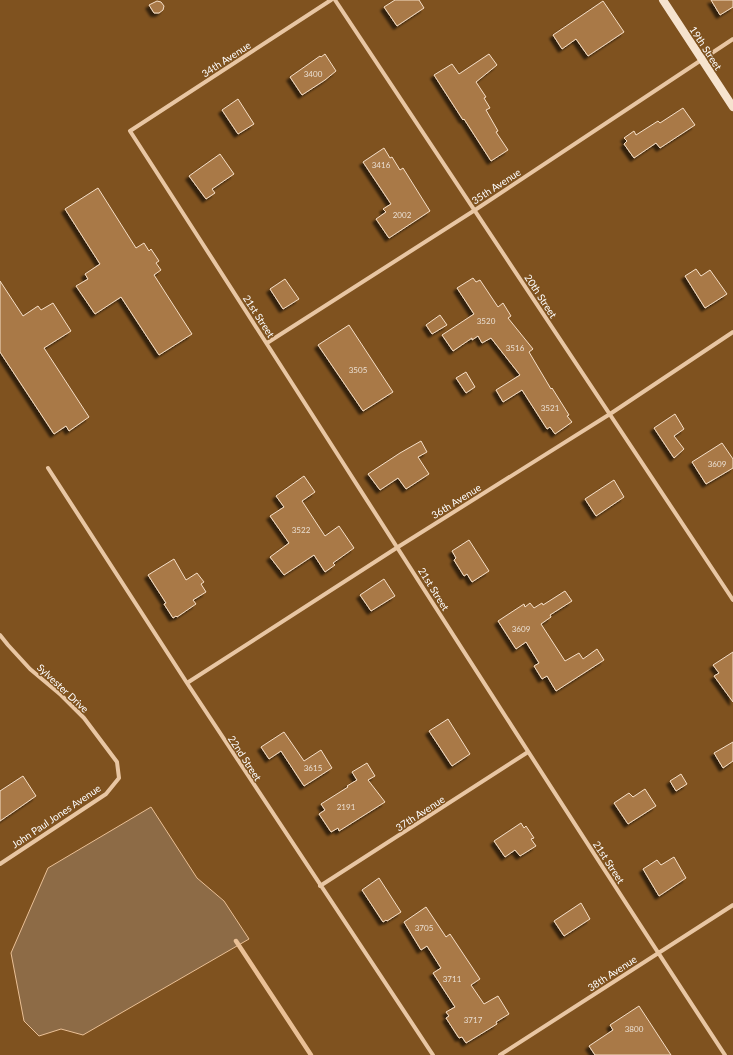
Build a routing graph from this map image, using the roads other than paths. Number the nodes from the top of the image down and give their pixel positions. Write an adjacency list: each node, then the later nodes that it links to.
1 (331, 0): 7 (street, 34th Avenue)
2 (335, 0): 8 (street, 20th Street)
3 (662, 0): 5 (street, 19th Street)
4 (733, 39): 5 (street, 35th Avenue)
5 (702, 59): 6 (street, 19th Street); 8 (street, 35th Avenue)
6 (733, 107)
7 (130, 131): 10 (street, 21st Street)
8 (475, 210): 10 (street, 35th Avenue); 11 (street, 20th Street)
9 (733, 332): 11 (street, 36th Avenue)
10 (267, 343): 13 (street, 21st Street)
11 (610, 414): 13 (street, 36th Avenue); 14 (street, 20th Street)
12 (48, 468): 16 (street, 22nd Street)
13 (398, 547): 16 (street, 36th Avenue); 17 (street, 21st Street)
14 (733, 600)
15 (0, 635): 18 (street, Sylvester Drive)
16 (187, 683): 20 (street, 22nd Street)
17 (528, 752): 20 (street, 37th Avenue); 22 (street, 21st Street)
18 (119, 778): 19 (street, John Paul Jones Avenue)
19 (0, 864)
20 (320, 886): 23 (street, 22nd Street)
21 (733, 905): 22 (street, 38th Avenue)
22 (658, 953): 24 (street, 38th Avenue); 25 (street, 21st Street)
23 (433, 1055)
24 (500, 1055)
25 (725, 1055)

